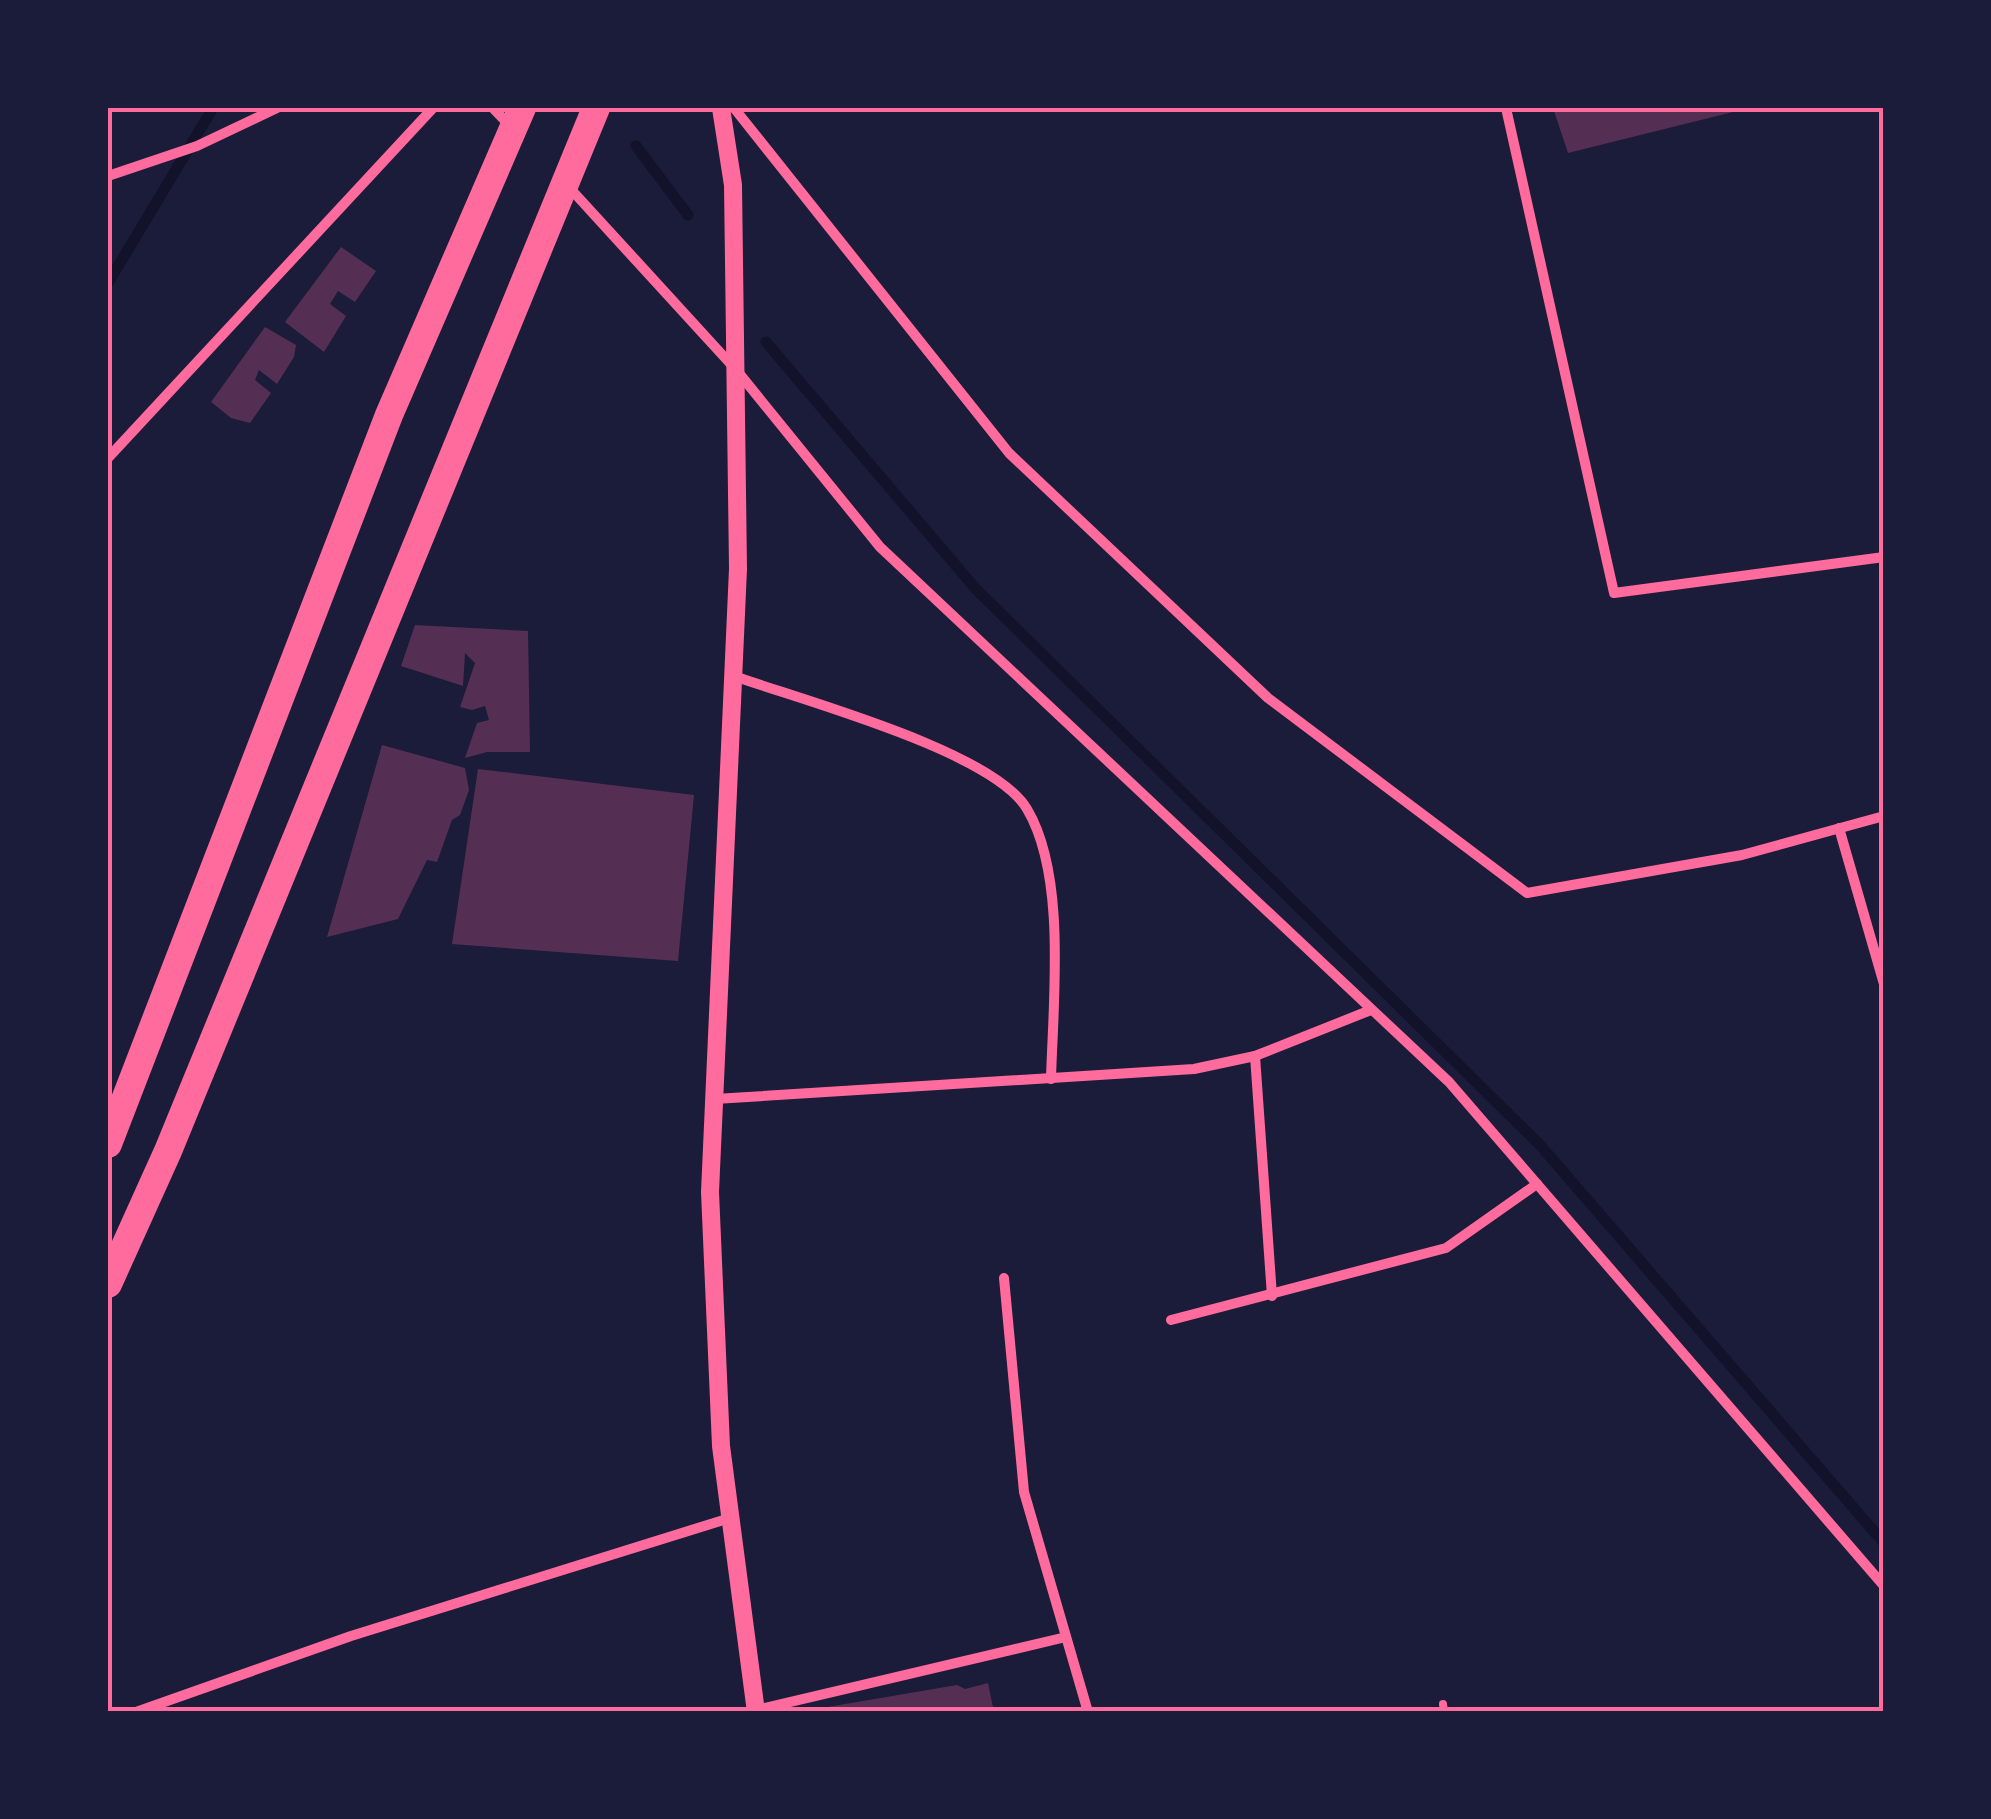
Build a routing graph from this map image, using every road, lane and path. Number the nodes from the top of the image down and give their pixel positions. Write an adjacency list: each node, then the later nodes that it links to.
1 (277, 108): 9 (street)
2 (433, 108): 12 (street)
3 (494, 108): 8 (street)
4 (596, 108): 10 (highway)
5 (721, 108): 11 (street)
6 (734, 108): 16 (street)
7 (1506, 108): 13 (street)
8 (518, 118): 22 (highway)
9 (108, 176)
10 (563, 180): 11 (street); 25 (highway)
11 (738, 372): 14 (street); 18 (street)
12 (108, 458)
13 (1884, 557)
14 (734, 676): 20 (street); 21 (street)
15 (1884, 816): 16 (street)
16 (1840, 828): 17 (street)
17 (1884, 984)
18 (1371, 1010): 19 (street); 23 (street)
19 (1256, 1056): 20 (street); 26 (street)
20 (1051, 1078): 21 (street)
21 (715, 1100): 28 (street)
22 (108, 1144)
23 (1536, 1184): 26 (street); 29 (street)
24 (1004, 1278): 30 (street)
25 (108, 1284)
26 (1272, 1296): 27 (street)
27 (1171, 1320)
28 (730, 1518): 31 (street); 32 (street)
29 (1884, 1586)
30 (1066, 1638): 31 (street); 33 (street)
31 (756, 1711)
32 (136, 1712)
33 (1088, 1712)

